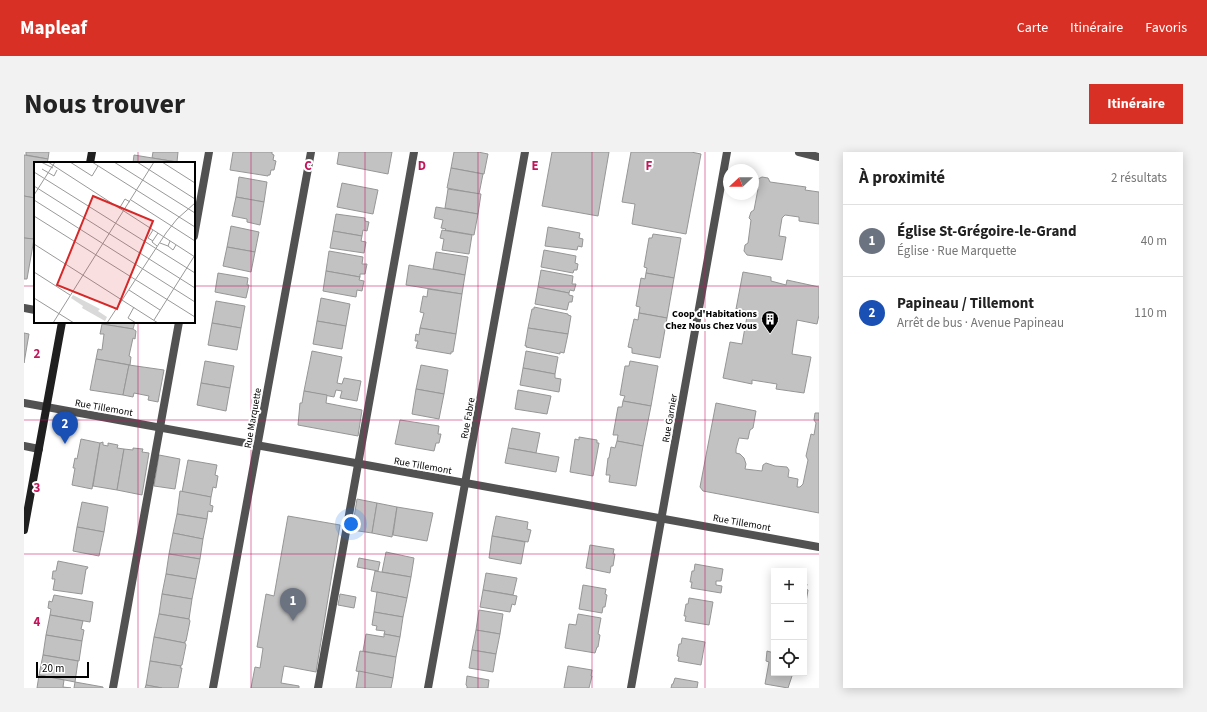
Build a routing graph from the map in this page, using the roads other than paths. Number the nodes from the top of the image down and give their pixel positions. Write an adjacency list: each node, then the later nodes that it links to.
1 (92, 152): 9 (main road)
2 (209, 152): 10 (street)
3 (311, 152): 18 (street, Rue Marquette)
4 (414, 152): 21 (street)
5 (525, 152): 22 (street, Rue Fabre)
6 (727, 152): 23 (street, Rue Garnier)
7 (799, 152): 8 (street)
8 (819, 157)
9 (90, 162)
10 (195, 230)
11 (24, 308): 12 (street)
12 (34, 310)
13 (62, 323): 16 (main road)
14 (179, 323): 17 (street)
15 (24, 403): 16 (street, Rue Tillemont)
16 (46, 407): 17 (street, Rue Tillemont); 20 (main road)
17 (159, 428): 18 (street, Rue Tillemont); 26 (street)
18 (257, 445): 21 (street, Rue Tillemont); 27 (street, Rue Marquette)
19 (24, 446): 20 (street)
20 (39, 449): 24 (main road)
21 (358, 464): 22 (street, Rue Tillemont); 28 (street)
22 (465, 482): 23 (street, Rue Tillemont); 29 (street, Rue Fabre)
23 (662, 518): 25 (street, Rue Tillemont); 30 (street, Rue Garnier)
24 (24, 530)
25 (819, 547)
26 (112, 688)
27 (213, 688)
28 (318, 688)
29 (428, 688)
30 (631, 688)

